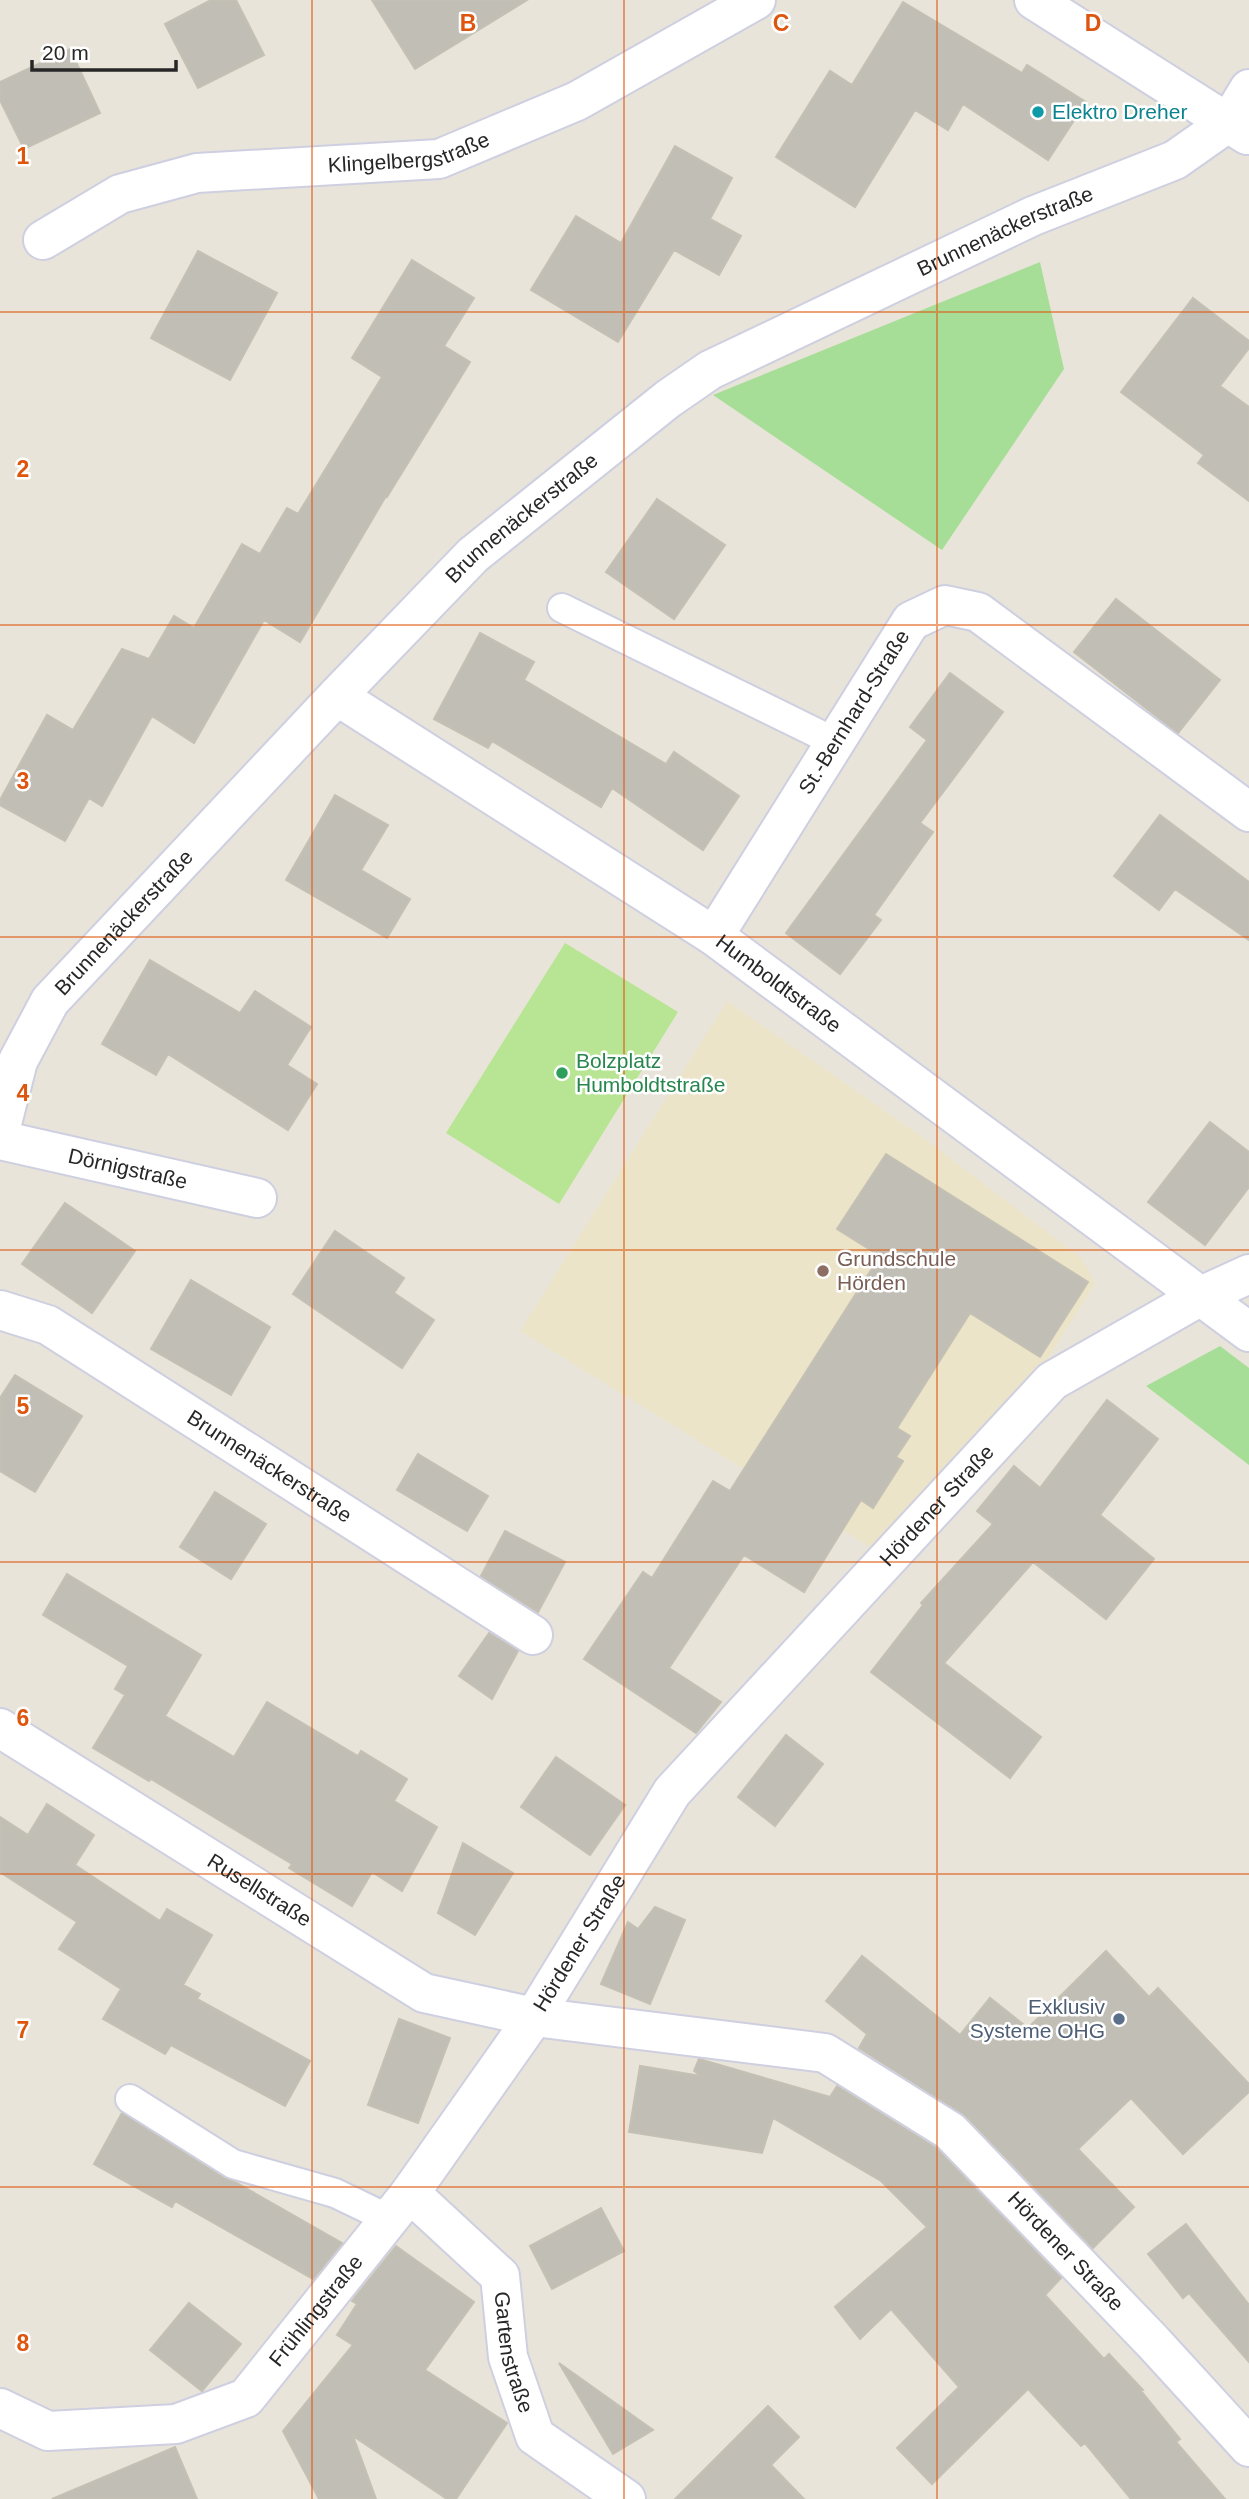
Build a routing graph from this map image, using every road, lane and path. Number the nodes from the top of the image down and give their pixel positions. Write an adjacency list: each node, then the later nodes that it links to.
1 (756, 0): 5 (street, Klingelbergstraße)
2 (1034, 0): 4 (street)
3 (1249, 89): 4 (street)
4 (1239, 129): 7 (street, Brunnenäckerstraße)
5 (43, 240)
6 (562, 608): 8 (lane)
7 (337, 696): 10 (street, Humboldtstraße); 11 (street, Brunnenäckerstraße)
8 (835, 742): 9 (street, St.-Bernhard-Straße); 10 (street, St.-Bernhard-Straße)
9 (1249, 812)
10 (714, 936): 15 (street, Humboldtstraße)
11 (0, 1131)
12 (0, 1140): 13 (street, Dörnigstraße)
13 (257, 1198)
14 (1249, 1274): 15 (street, Hördener Straße)
15 (1201, 1296): 17 (street, Humboldtstraße); 20 (street, Hördener Straße)
16 (0, 1310): 18 (street, Brunnenäckerstraße)
17 (1249, 1332)
18 (533, 1635)
19 (0, 1728): 20 (street, Rusellstraße)
20 (534, 2017): 22 (street, Frühlingstraße); 24 (street, Hördener Straße)
21 (130, 2099): 22 (lane)
22 (399, 2206): 23 (street, Frühlingstraße); 25 (street, Gartenstraße)
23 (0, 2408)
24 (1249, 2447)
25 (626, 2499)

